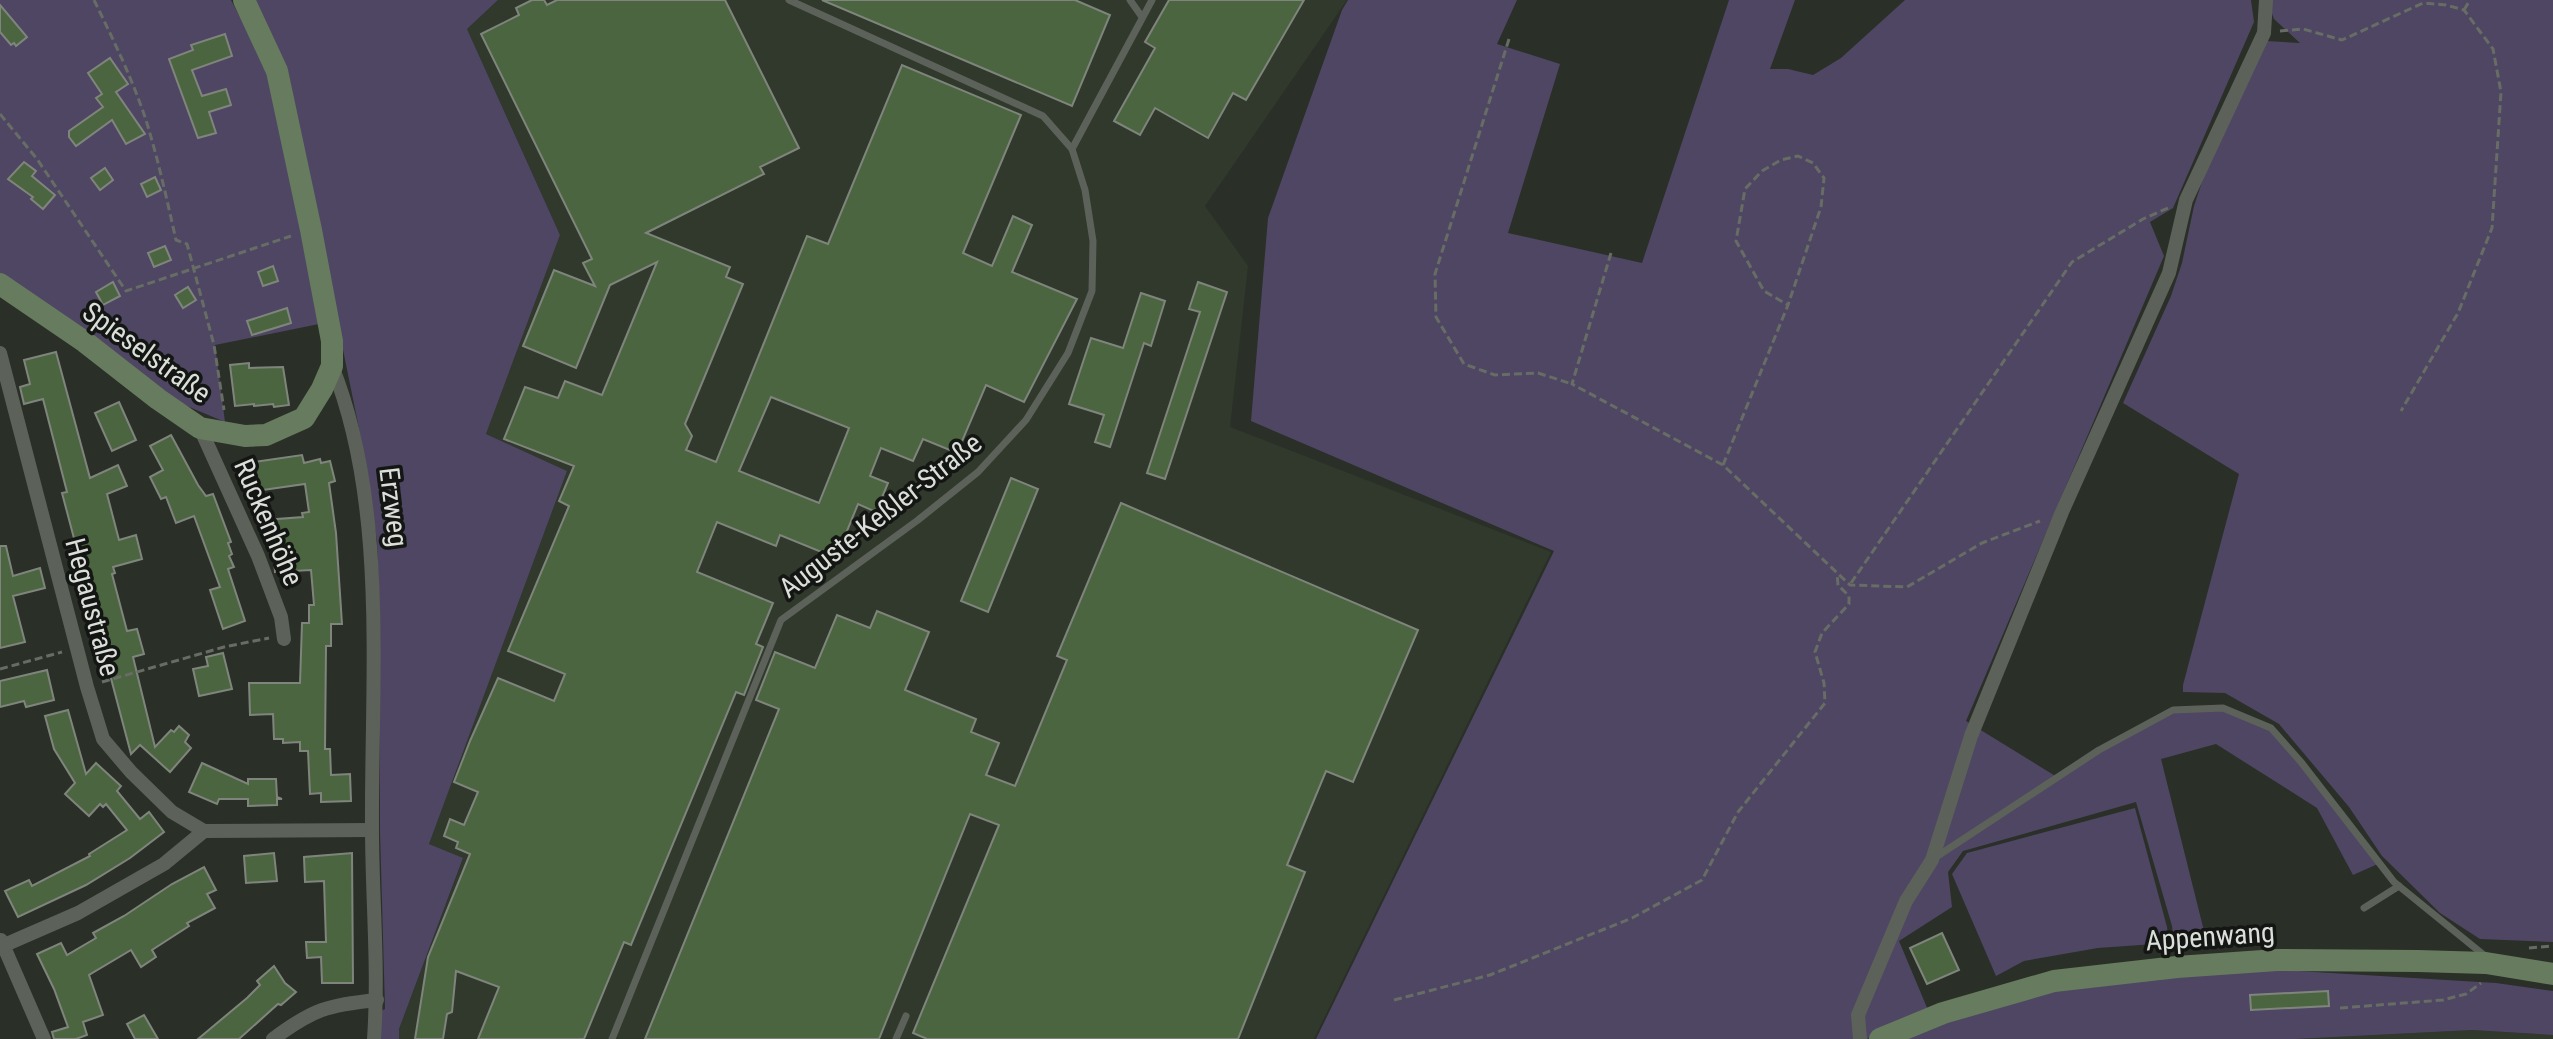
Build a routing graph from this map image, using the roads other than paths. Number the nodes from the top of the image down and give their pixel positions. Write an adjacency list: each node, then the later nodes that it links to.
1 (244, 0): 10 (street, Erzweg)
2 (789, 0): 7 (lane, Auguste-Keßler-Straße)
3 (1130, 0): 6 (lane)
4 (1152, 0): 6 (lane)
5 (2266, 0): 15 (street)
6 (1142, 17): 7 (lane)
7 (1072, 149): 26 (lane, Auguste-Keßler-Straße)
8 (0, 284): 11 (street, Spieselstraße)
9 (0, 353): 14 (street, Hegaustraße)
10 (332, 366): 11 (street, Spieselstraße); 13 (street, Erzweg)
11 (200, 428): 12 (street, Ruckenhöhe)
12 (284, 639)
13 (372, 830): 14 (street); 21 (street, Erzweg)
14 (204, 831): 18 (street)
15 (1932, 860): 16 (lane); 28 (street)
16 (2399, 886): 17 (lane); 19 (lane)
17 (2364, 908)
18 (1, 943): 23 (street)
19 (2490, 964): 20 (street, Appenwang); 29 (street, Appenwang)
20 (2553, 974)
21 (377, 1000): 24 (street); 25 (street, Erzweg)
22 (906, 1016): 27 (lane)
23 (44, 1039)
24 (273, 1039)
25 (374, 1039)
26 (612, 1039)
27 (896, 1039)
28 (1860, 1039)
29 (1880, 1039)

